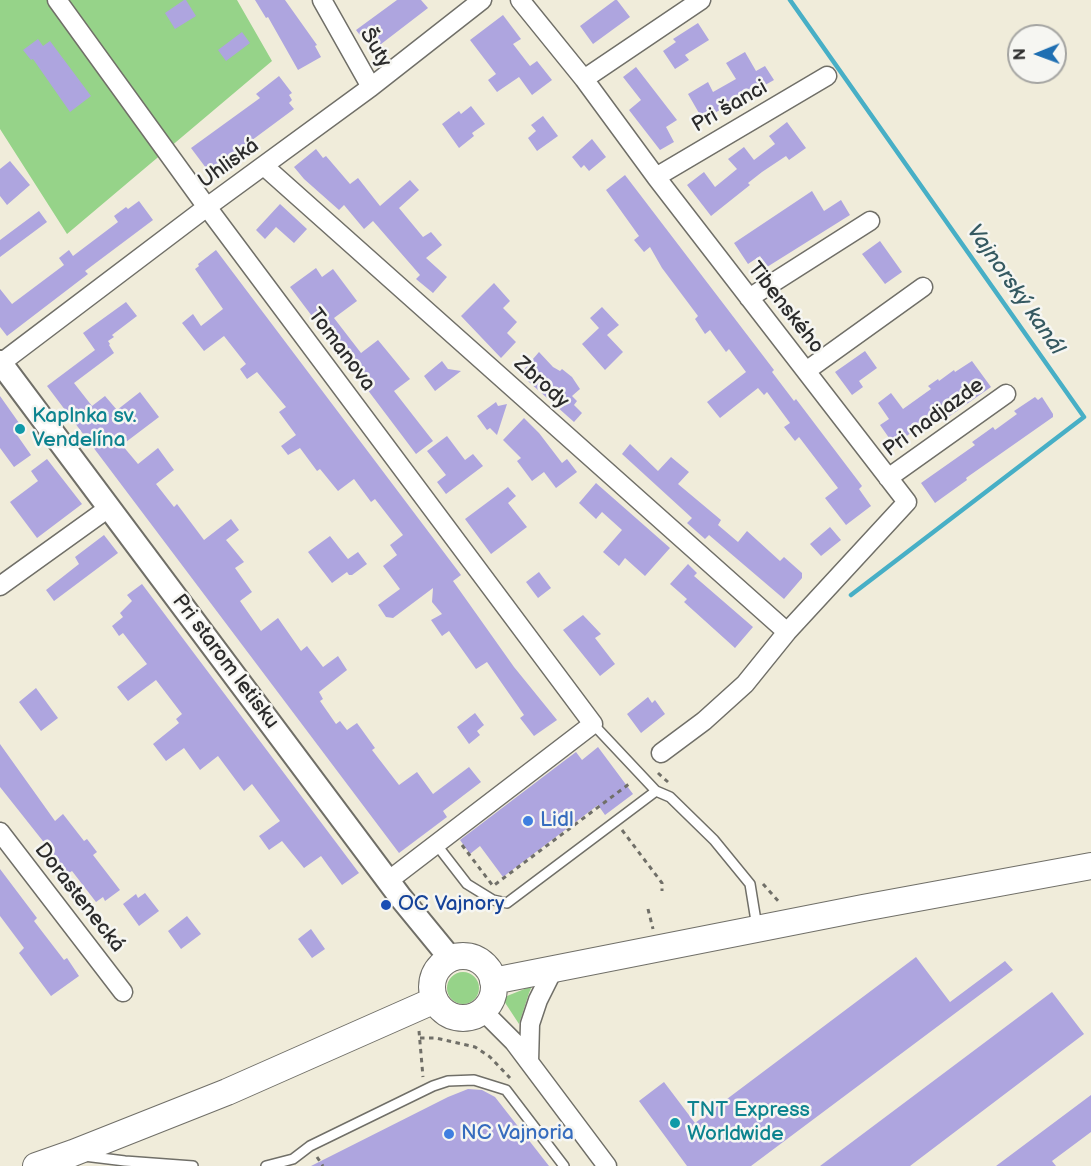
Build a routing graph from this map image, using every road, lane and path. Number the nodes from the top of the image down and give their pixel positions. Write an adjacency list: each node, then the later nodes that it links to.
1 (57, 0): 11 (street, Tomanova)
2 (322, 0): 8 (street, Šuty)
3 (482, 0): 8 (street, Uhliská)
4 (520, 0): 7 (street, Tibenského)
5 (701, 0): 7 (street)
6 (827, 76): 10 (street, Pri šanci)
7 (584, 79): 10 (street, Tibenského)
8 (371, 87): 9 (street, Uhliská)
9 (264, 166): 11 (street, Uhliská); 21 (street, Zbrody)
10 (656, 177): 14 (street, Tibenského)
11 (207, 207): 15 (street, Uhliská); 22 (street, Tomanova)
12 (870, 221): 14 (street)
13 (923, 287): 16 (street)
14 (749, 298): 16 (street, Tibenského)
15 (0, 363): 19 (street, Pri starom letisku)
16 (806, 371): 18 (street, Tibenského)
17 (1006, 394): 18 (street, Pri nadjazde)
18 (888, 478): 21 (street, Tibenského)
19 (110, 507): 20 (street); 31 (street, Pri starom letisku)
20 (0, 586)
21 (787, 632): 23 (street)
22 (593, 724): 25 (lane); 28 (street)
23 (661, 753)
24 (629, 784): 28 (path)
25 (656, 791): 26 (lane); 35 (lane)
26 (615, 821): 29 (lane); 32 (path)
27 (0, 832): 39 (street, Dorastenecká)
28 (452, 832): 29 (street)
29 (435, 844): 31 (street)
30 (1091, 866): 35 (main road)
31 (388, 880): 36 (street, Pri starom letisku)
32 (662, 891)
33 (648, 909): 34 (path)
34 (653, 929)
35 (757, 929): 37 (main road)
36 (451, 959): 38 (main road); 40 (main road)
37 (553, 970): 38 (main road); 42 (street)
38 (493, 981): 41 (main road)
39 (123, 992)
40 (435, 1000): 41 (main road); 43 (main road)
41 (483, 1011): 42 (street)
42 (528, 1062): 49 (street)
43 (73, 1154): 45 (main road); 46 (lane)
44 (295, 1163): 47 (lane); 48 (lane)
45 (36, 1166)
46 (194, 1166)
47 (266, 1166)
48 (564, 1166)
49 (608, 1166)

